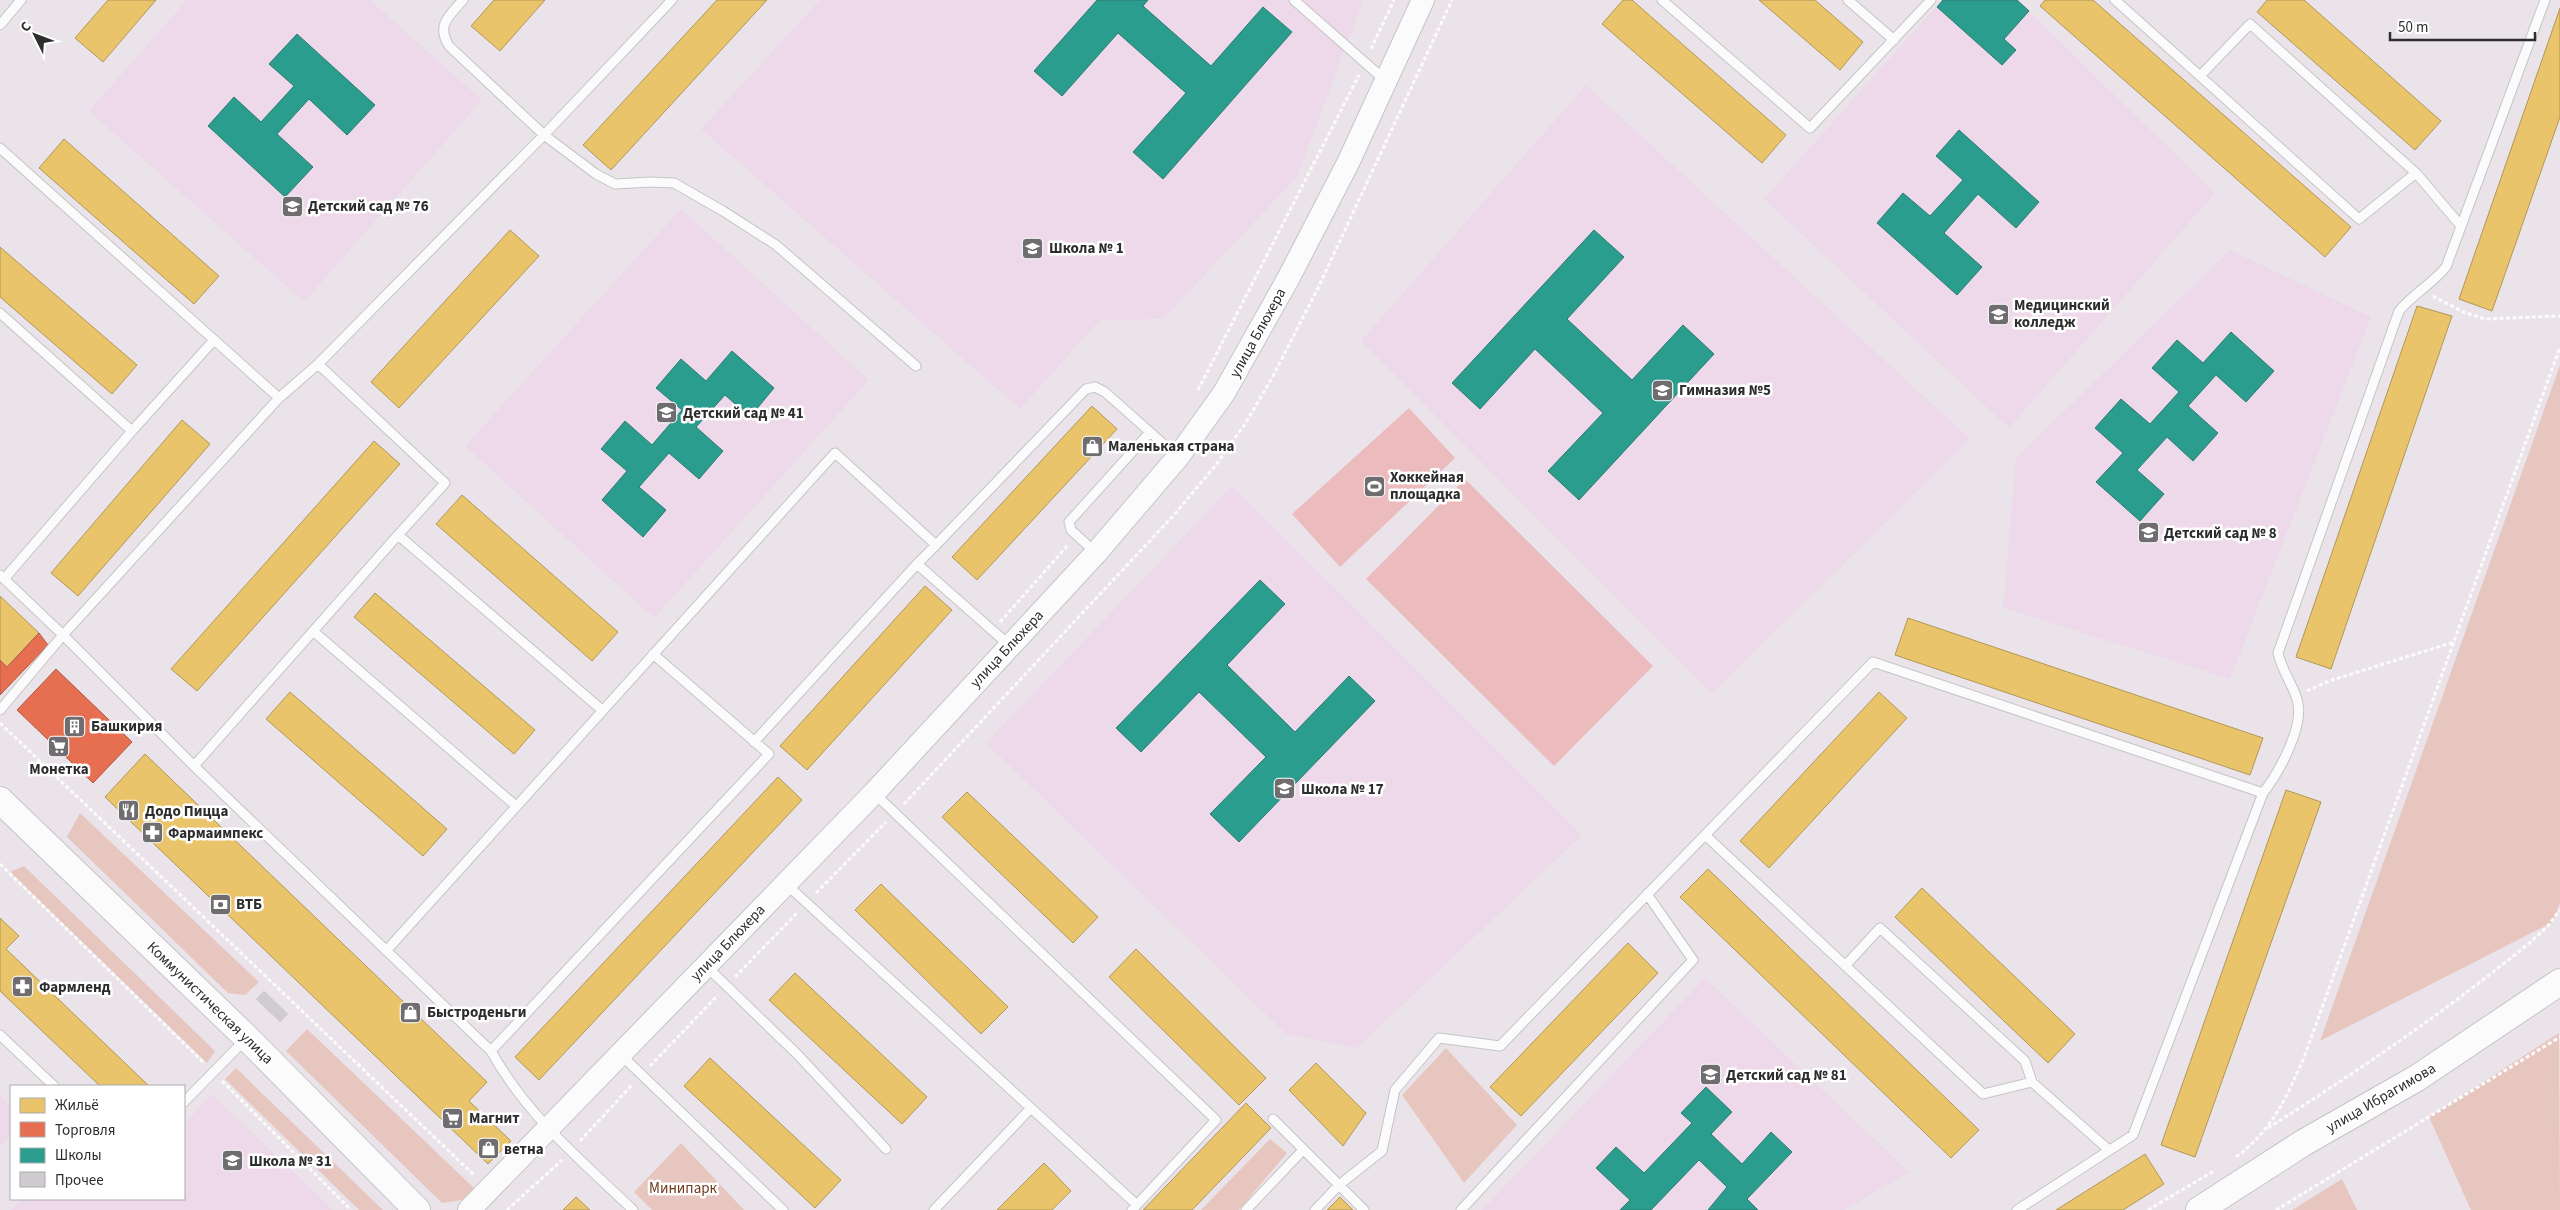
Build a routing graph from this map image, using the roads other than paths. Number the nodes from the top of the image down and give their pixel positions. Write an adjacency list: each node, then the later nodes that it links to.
1 (21, 0): 11 (lane)
2 (463, 0): 15 (lane)
3 (672, 0): 15 (lane)
4 (1294, 0): 14 (lane)
5 (1423, 0): 14 (street, улица Блюхера)
6 (1662, 0): 12 (lane)
7 (1848, 0): 12 (lane)
8 (1931, 0): 12 (lane)
9 (2115, 0): 13 (lane)
10 (2545, 0): 18 (lane)
11 (0, 25)
12 (1894, 40)
13 (2200, 76): 17 (lane); 17 (lane)
14 (1386, 81): 26 (street, улица Блюхера)
15 (544, 135): 21 (lane); 22 (lane)
16 (0, 148): 20 (lane)
17 (2416, 173): 18 (lane)
18 (2462, 226): 41 (lane)
19 (0, 313): 24 (lane)
20 (214, 340): 23 (lane); 24 (lane)
21 (318, 364): 23 (lane); 27 (lane)
22 (916, 366)
23 (279, 398): 33 (lane)
24 (132, 431): 31 (lane)
25 (1150, 432): 26 (lane); 28 (lane); 29 (lane)
26 (1178, 457): 29 (street, улица Блюхера)
27 (398, 535): 32 (lane); 37 (lane)
28 (936, 545): 30 (lane); 35 (lane)
29 (1096, 553): 34 (street, улица Блюхера)
30 (917, 564): 34 (lane); 38 (lane)
31 (2, 577): 33 (lane)
32 (313, 631): 39 (lane); 43 (lane)
33 (63, 635): 36 (lane); 39 (lane)
34 (1009, 646): 40 (street, улица Блюхера)
35 (653, 654): 37 (lane); 38 (lane)
36 (0, 710)
37 (602, 710): 43 (lane)
38 (754, 742): 53 (lane)
39 (194, 766): 47 (lane)
40 (874, 793): 45 (street, улица Блюхера); 65 (lane)
41 (2263, 793): 44 (lane); 63 (lane)
42 (0, 800): 52 (main road, Коммунистическая улица)
43 (516, 806): 47 (lane)
44 (1705, 835): 46 (lane); 49 (lane)
45 (786, 884): 48 (street, улица Блюхера); 58 (lane)
46 (1647, 894): 64 (lane); 74 (lane)
47 (386, 951): 53 (lane)
48 (706, 966): 54 (street, улица Блюхера); 61 (lane)
49 (1845, 966): 55 (lane); 55 (lane)
50 (2560, 982): 76 (main road, улица Ибрагимова)
51 (0, 1035): 56 (lane)
52 (247, 1038): 57 (lane); 66 (main road, Коммунистическая улица)
53 (490, 1050): 60 (lane)
54 (620, 1054): 60 (street, улица Блюхера); 69 (lane)
55 (2032, 1082): 63 (lane)
56 (53, 1085)
57 (185, 1101)
58 (1031, 1108): 65 (lane); 70 (lane)
59 (1273, 1119): 62 (lane)
60 (549, 1130): 67 (street, улица Блюхера); 68 (lane)
61 (886, 1149)
62 (1303, 1150): 64 (lane); 71 (lane)
63 (2108, 1150): 75 (lane)
64 (1339, 1185): 72 (lane); 73 (lane)
65 (1135, 1208)
66 (417, 1210)
67 (469, 1210)
68 (633, 1210)
69 (783, 1210)
70 (934, 1210)
71 (1246, 1210)
72 (1315, 1210)
73 (1364, 1210)
74 (1461, 1210)
75 (2017, 1210)
76 (2199, 1210)

